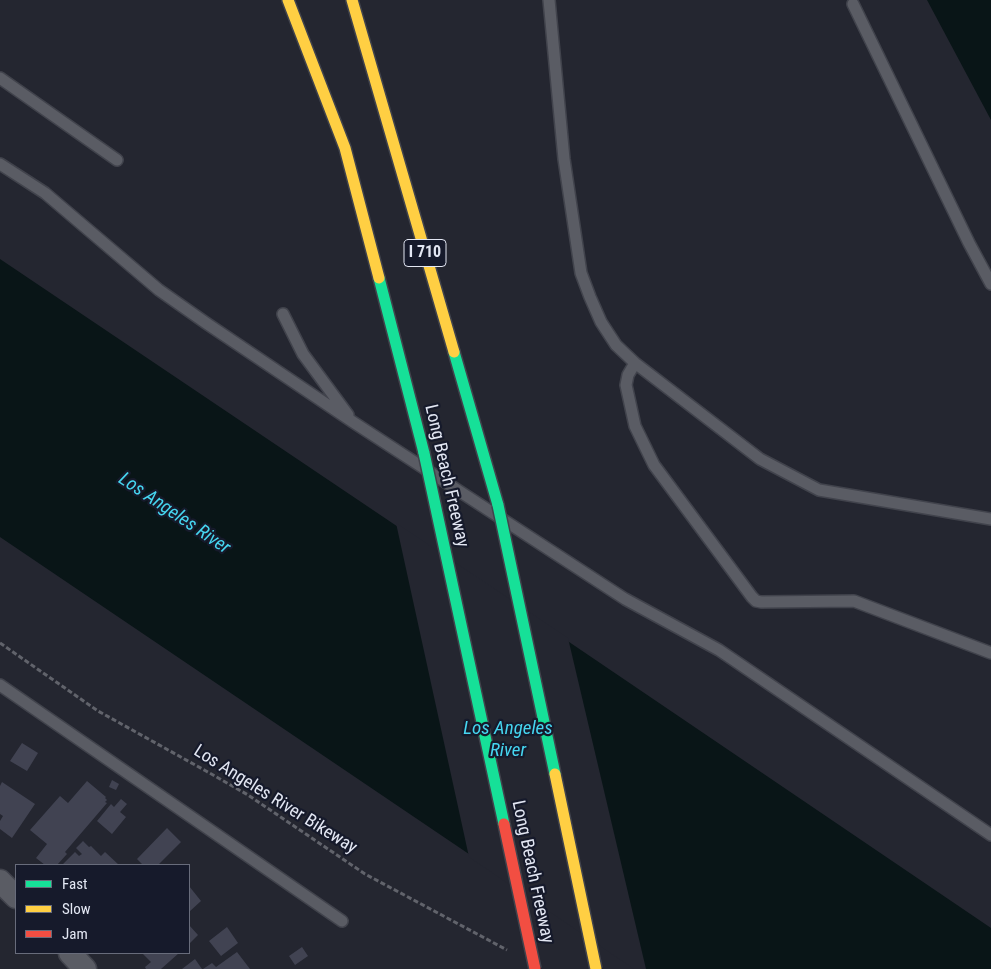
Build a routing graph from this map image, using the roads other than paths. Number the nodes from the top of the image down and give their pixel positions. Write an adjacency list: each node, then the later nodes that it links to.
1 (288, 0): 21 (highway, Long Beach Freeway, bridge)
2 (352, 0): 22 (highway, I 710, bridge)
3 (549, 0): 10 (lane)
4 (853, 4): 8 (lane)
5 (0, 78): 6 (lane)
6 (116, 160)
7 (0, 164): 11 (lane)
8 (991, 284)
9 (283, 314): 11 (lane)
10 (635, 363): 12 (lane); 13 (lane)
11 (353, 422): 15 (lane)
12 (991, 519)
13 (991, 652)
14 (0, 685): 18 (lane)
15 (991, 835)
16 (0, 881): 17 (street)
17 (15, 896)
18 (342, 920)
19 (71, 954): 20 (street)
20 (85, 969)
21 (535, 969)
22 (596, 969)

